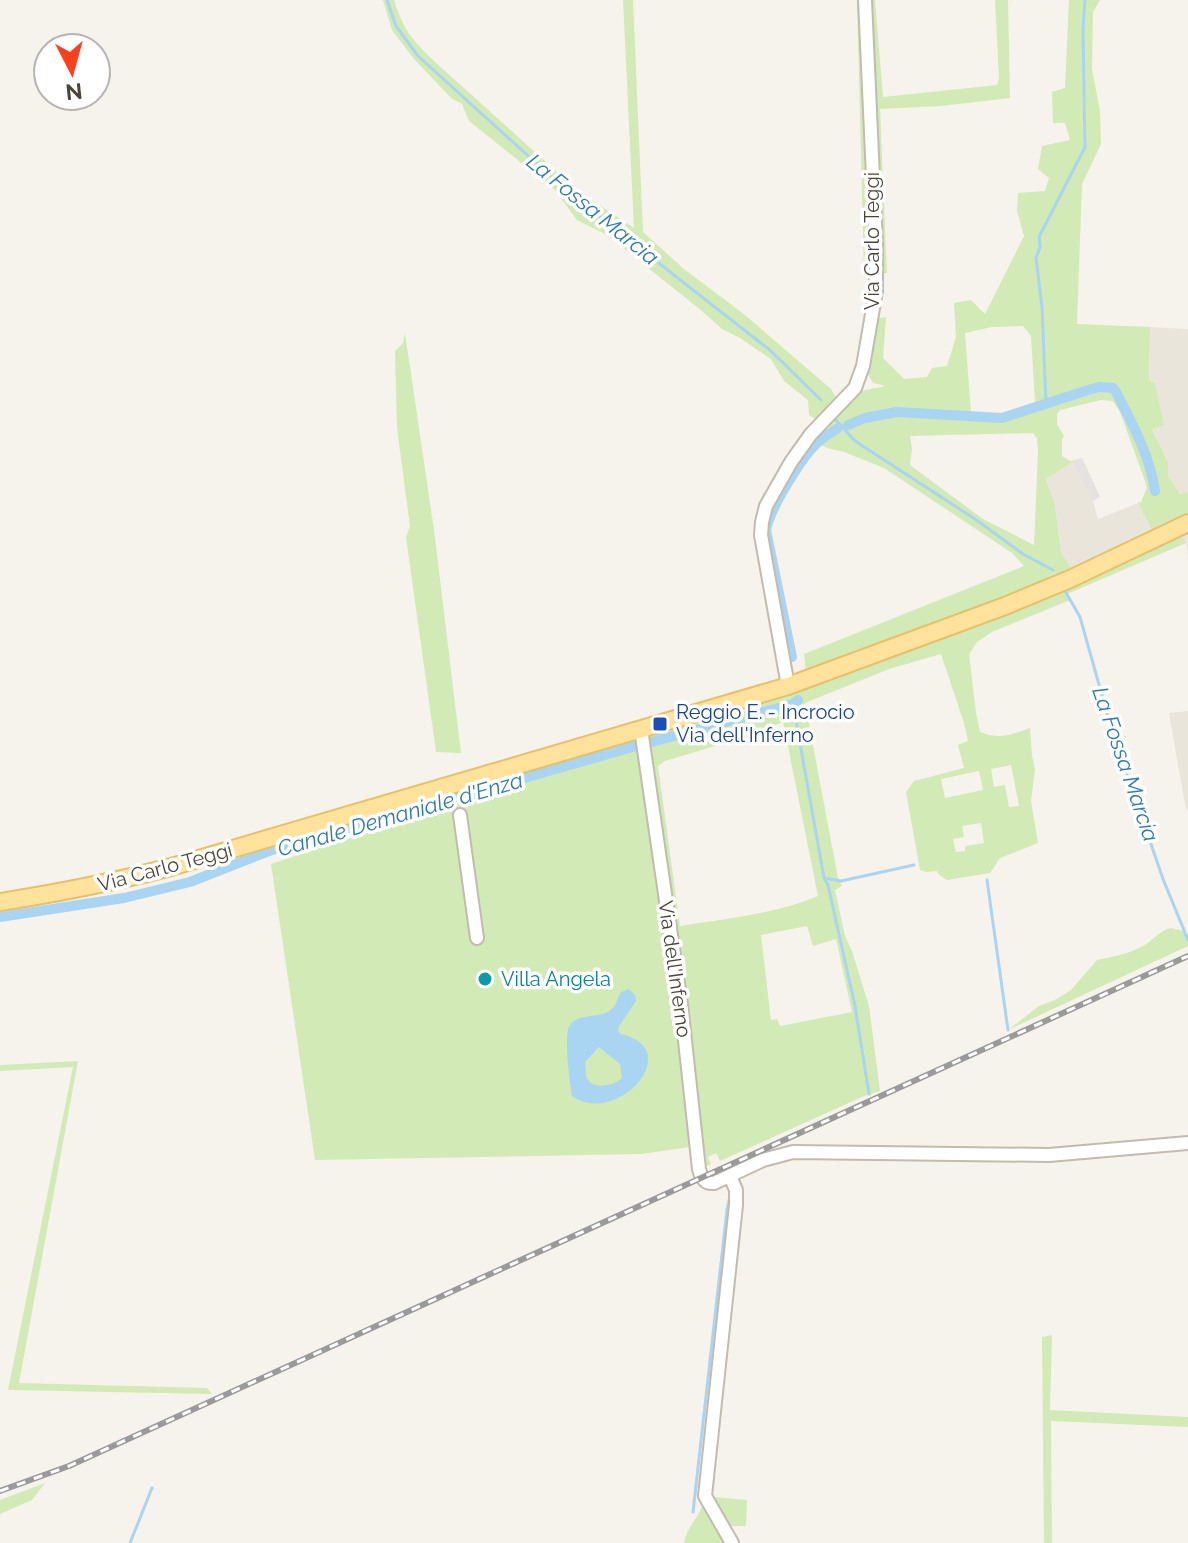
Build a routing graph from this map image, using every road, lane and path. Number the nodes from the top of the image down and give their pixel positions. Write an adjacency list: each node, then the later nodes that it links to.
1 (865, 0): 3 (street, Via Carlo Teggi)
2 (1188, 523): 3 (main road, Via Carlo Teggi)
3 (788, 686): 4 (main road, Via Carlo Teggi)
4 (642, 734): 6 (main road, Via Carlo Teggi); 9 (street, Via dell'Inferno)
5 (460, 815): 7 (street)
6 (0, 902)
7 (477, 938)
8 (1188, 1143): 9 (street)
9 (730, 1176): 10 (street)
10 (732, 1543)

